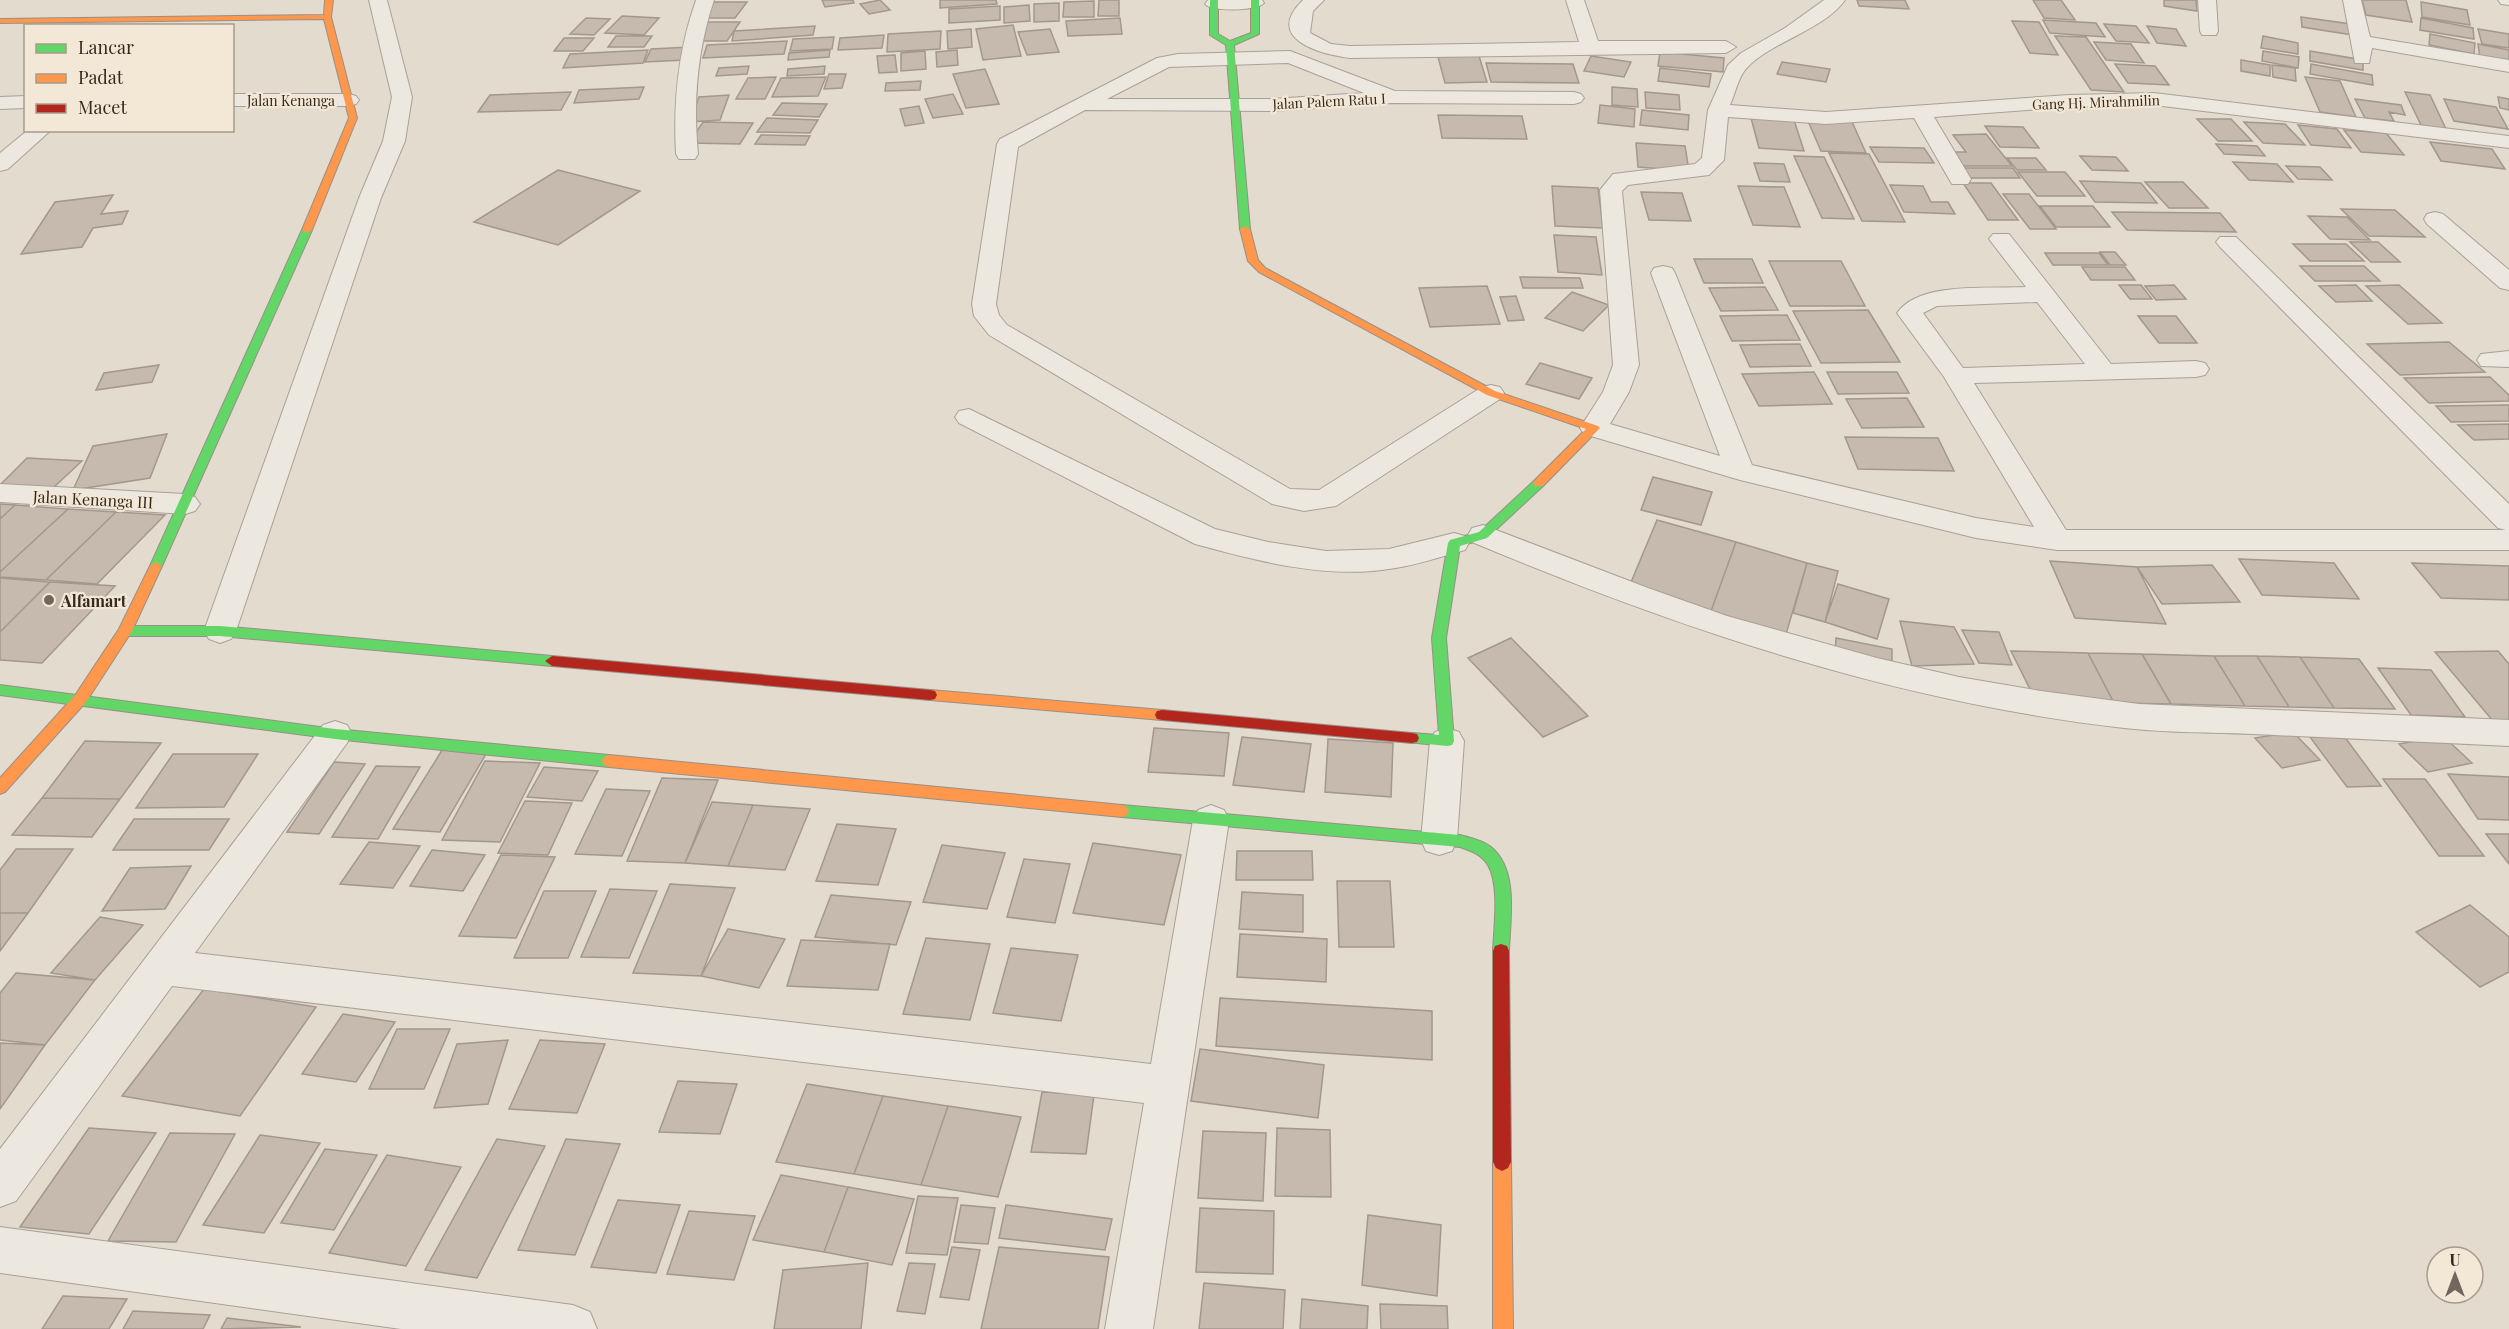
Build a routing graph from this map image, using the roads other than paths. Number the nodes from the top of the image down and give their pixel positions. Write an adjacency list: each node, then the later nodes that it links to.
1 (329, 0): 11 (street)
2 (378, 0): 53 (street)
3 (705, 0): 30 (street)
4 (1315, 0): 14 (street)
5 (1575, 0): 14 (street)
6 (1836, 0): 26 (street)
7 (2207, 0): 13 (street)
8 (2352, 0): 17 (street)
9 (1214, 2): 10 (street); 16 (street)
10 (1255, 2): 16 (street)
11 (327, 17): 12 (street); 21 (street)
12 (0, 21)
13 (2209, 31)
14 (1590, 47): 15 (street)
15 (1726, 47)
16 (1230, 52): 18 (street); 24 (street); 25 (street)
17 (2509, 66)
18 (1392, 97): 19 (street, Jalan Palem Ratu I); 25 (street, Jalan Palem Ratu I)
19 (1574, 98)
20 (234, 100): 21 (street, Jalan Kenanga)
21 (349, 100): 47 (street)
22 (24, 102): 23 (street)
23 (0, 103)
24 (1084, 105): 25 (street, Jalan Palem Ratu I); 42 (street)
25 (1236, 105): 42 (street)
26 (1718, 110): 27 (street, Gang Hj. Mirahmilin); 44 (street)
27 (1921, 112): 29 (street, Gang Hj. Mirahmilin); 32 (street)
28 (39, 132): 31 (street)
29 (2509, 142)
30 (687, 154)
31 (0, 164)
32 (1960, 178)
33 (2435, 219): 37 (street)
34 (2001, 239): 38 (street)
35 (2228, 243): 48 (street)
36 (1663, 273): 45 (street)
37 (2509, 283)
38 (2042, 294): 40 (street); 41 (street)
39 (2196, 369): 40 (street)
40 (2104, 372): 41 (street)
41 (1956, 376): 49 (street)
42 (1491, 393): 44 (street)
43 (969, 417): 51 (street)
44 (1594, 428): 45 (street); 51 (street)
45 (1740, 471): 49 (street)
46 (0, 493): 47 (street, Jalan Kenanga III)
47 (185, 504): 52 (street)
48 (2509, 521)
49 (2057, 540): 50 (street)
50 (2509, 540)
51 (1462, 549): 56 (street); 58 (street)
52 (125, 632): 53 (street); 55 (street)
53 (220, 632): 58 (street)
54 (0, 690): 55 (street)
55 (81, 698): 57 (street); 59 (street)
56 (2509, 733)
57 (335, 734): 60 (street); 62 (street)
58 (1447, 741): 61 (street)
59 (0, 788)
60 (1211, 820): 61 (street); 63 (street)
61 (1439, 840): 68 (street)
62 (163, 967): 63 (street); 64 (street)
63 (1170, 1086): 67 (street)
64 (0, 1185)
65 (0, 1250): 66 (street)
66 (573, 1329)
67 (1129, 1329)
68 (1503, 1329)

